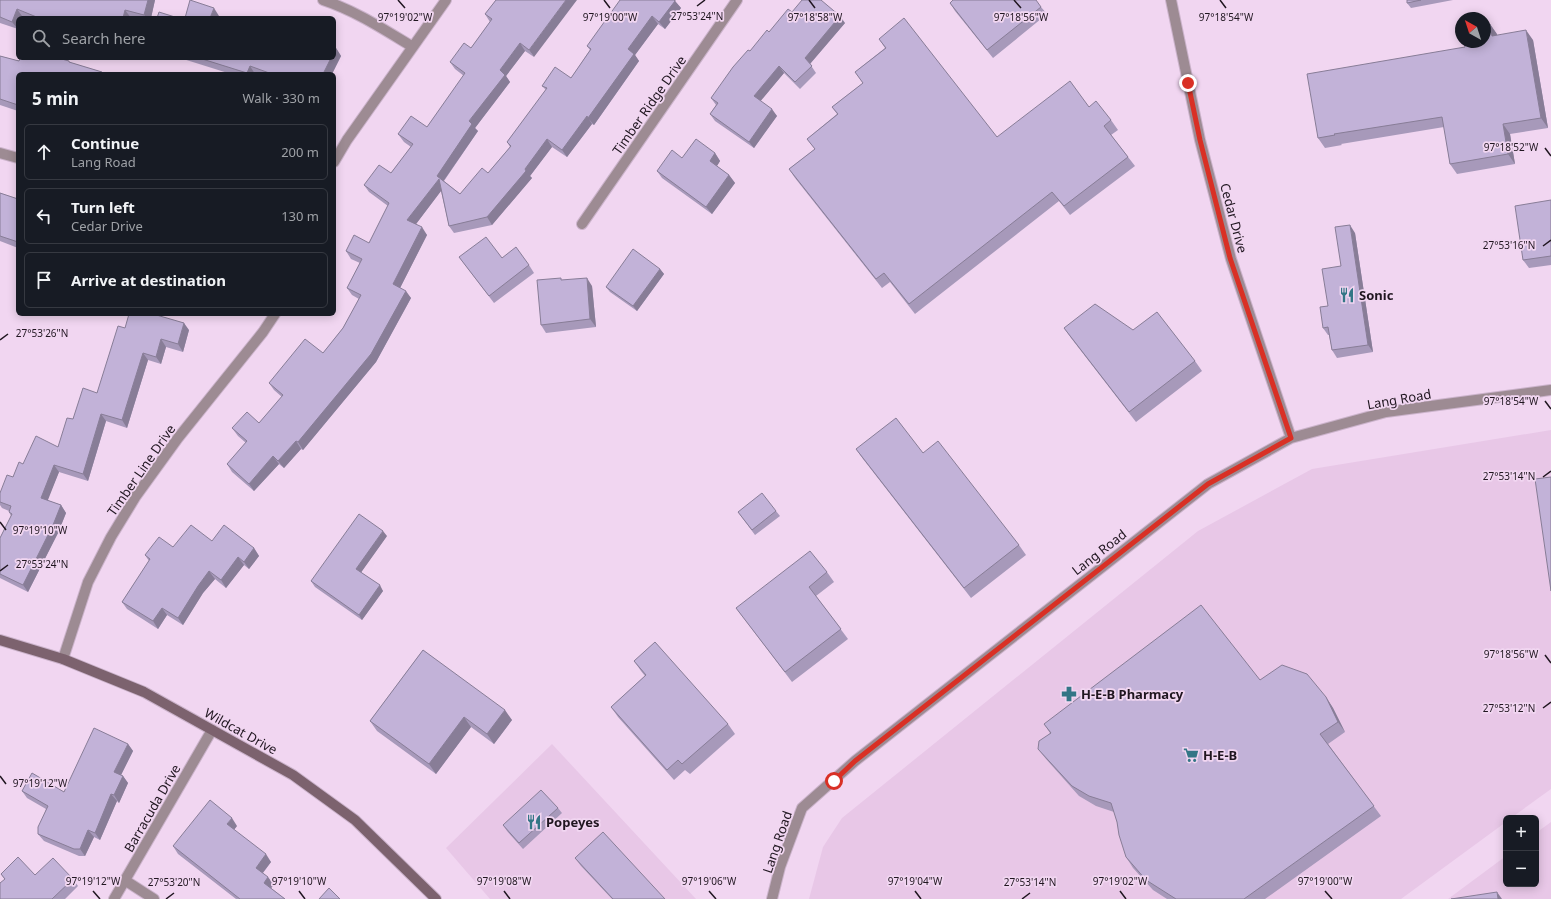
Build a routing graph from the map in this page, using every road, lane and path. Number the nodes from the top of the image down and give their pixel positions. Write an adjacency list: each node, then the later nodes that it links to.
1 (323, 0): 5 (street)
2 (446, 0): 5 (street)
3 (737, 0): 9 (street, Timber Ridge Drive)
4 (1171, 0): 12 (street, Cedar Drive)
5 (413, 47): 8 (street)
6 (0, 153): 7 (street)
7 (16, 157)
8 (336, 159)
9 (582, 224)
10 (274, 316): 14 (street, Timber Line Drive)
11 (1551, 390): 12 (street, Lang Road)
12 (1291, 438): 20 (street, Lang Road)
13 (0, 640): 14 (main road, Wildcat Drive)
14 (63, 659): 15 (main road, Wildcat Drive)
15 (212, 730): 16 (street, Barracuda Drive); 19 (main road, Wildcat Drive)
16 (126, 880): 17 (street, Barracuda Drive); 18 (street)
17 (114, 899)
18 (154, 899)
19 (436, 899)
20 (772, 899)

